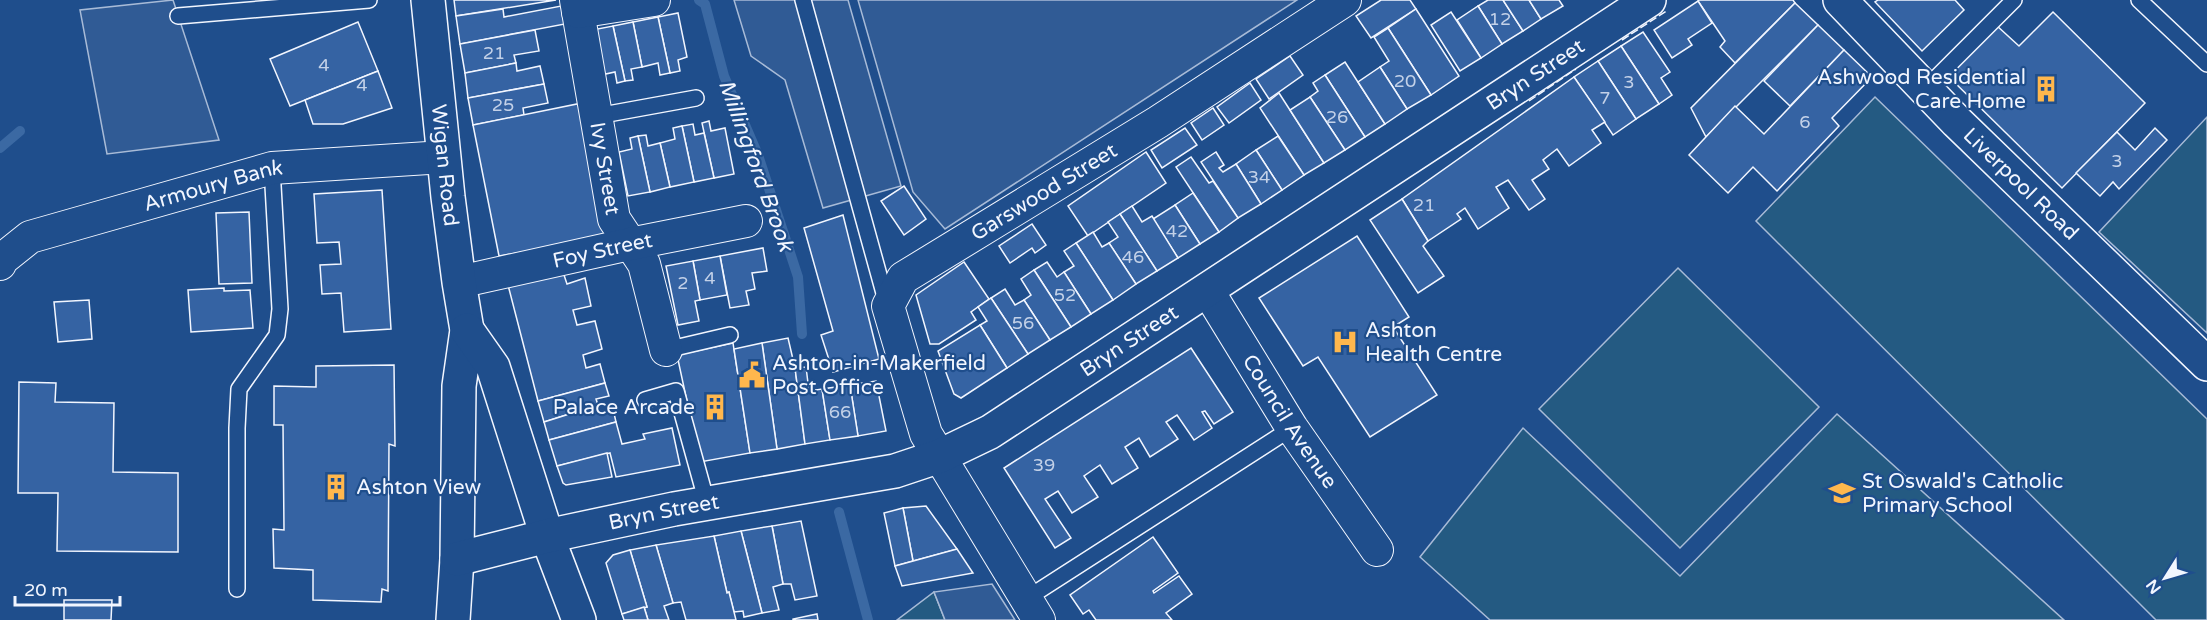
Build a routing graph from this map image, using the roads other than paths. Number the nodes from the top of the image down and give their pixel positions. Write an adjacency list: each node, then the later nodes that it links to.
1 (369, 0): 11 (lane)
2 (428, 0): 16 (main road, Wigan Road)
3 (654, 0): 10 (street, Ivy Street)
4 (803, 0): 23 (lane)
5 (1345, 0): 23 (street, Garswood Street)
6 (1649, 0): 22 (main road, Bryn Street)
7 (1840, 0): 13 (main road, Liverpool Road)
8 (2014, 0): 13 (lane)
9 (2139, 0): 12 (lane)
10 (577, 6): 15 (street, Ivy Street)
11 (178, 16)
12 (2207, 64)
13 (1924, 90): 27 (main road, Liverpool Road)
14 (696, 98): 15 (lane)
15 (597, 116): 19 (street, Ivy Street)
16 (444, 157): 17 (street, Armoury Bank); 21 (main road, Wigan Road)
17 (272, 168): 20 (street, Armoury Bank); 35 (lane)
18 (746, 221): 19 (street, Foy Street)
19 (630, 244): 21 (street, Foy Street); 26 (street, Ivy Street)
20 (0, 264)
21 (459, 282): 24 (main road, Wigan Road)
22 (1208, 291): 29 (street, Council Avenue); 30 (main road, Bryn Street)
23 (888, 306): 30 (street)
24 (467, 330): 32 (main road, Wigan Road); 34 (main road, Wigan Road)
25 (730, 334): 26 (lane)
26 (666, 350)
27 (2207, 364)
28 (645, 400): 31 (lane)
29 (1292, 428): 33 (street, Council Avenue); 36 (lane)
30 (940, 456): 31 (main road, Bryn Street); 36 (street)
31 (707, 502): 32 (main road, Bryn Street)
32 (547, 536): 34 (main road); 38 (main road, Wigan Road)
33 (1377, 550)
34 (458, 559): 37 (main road, Wigan Road)
35 (237, 589)
36 (1032, 610)
37 (453, 620)
38 (579, 620)

